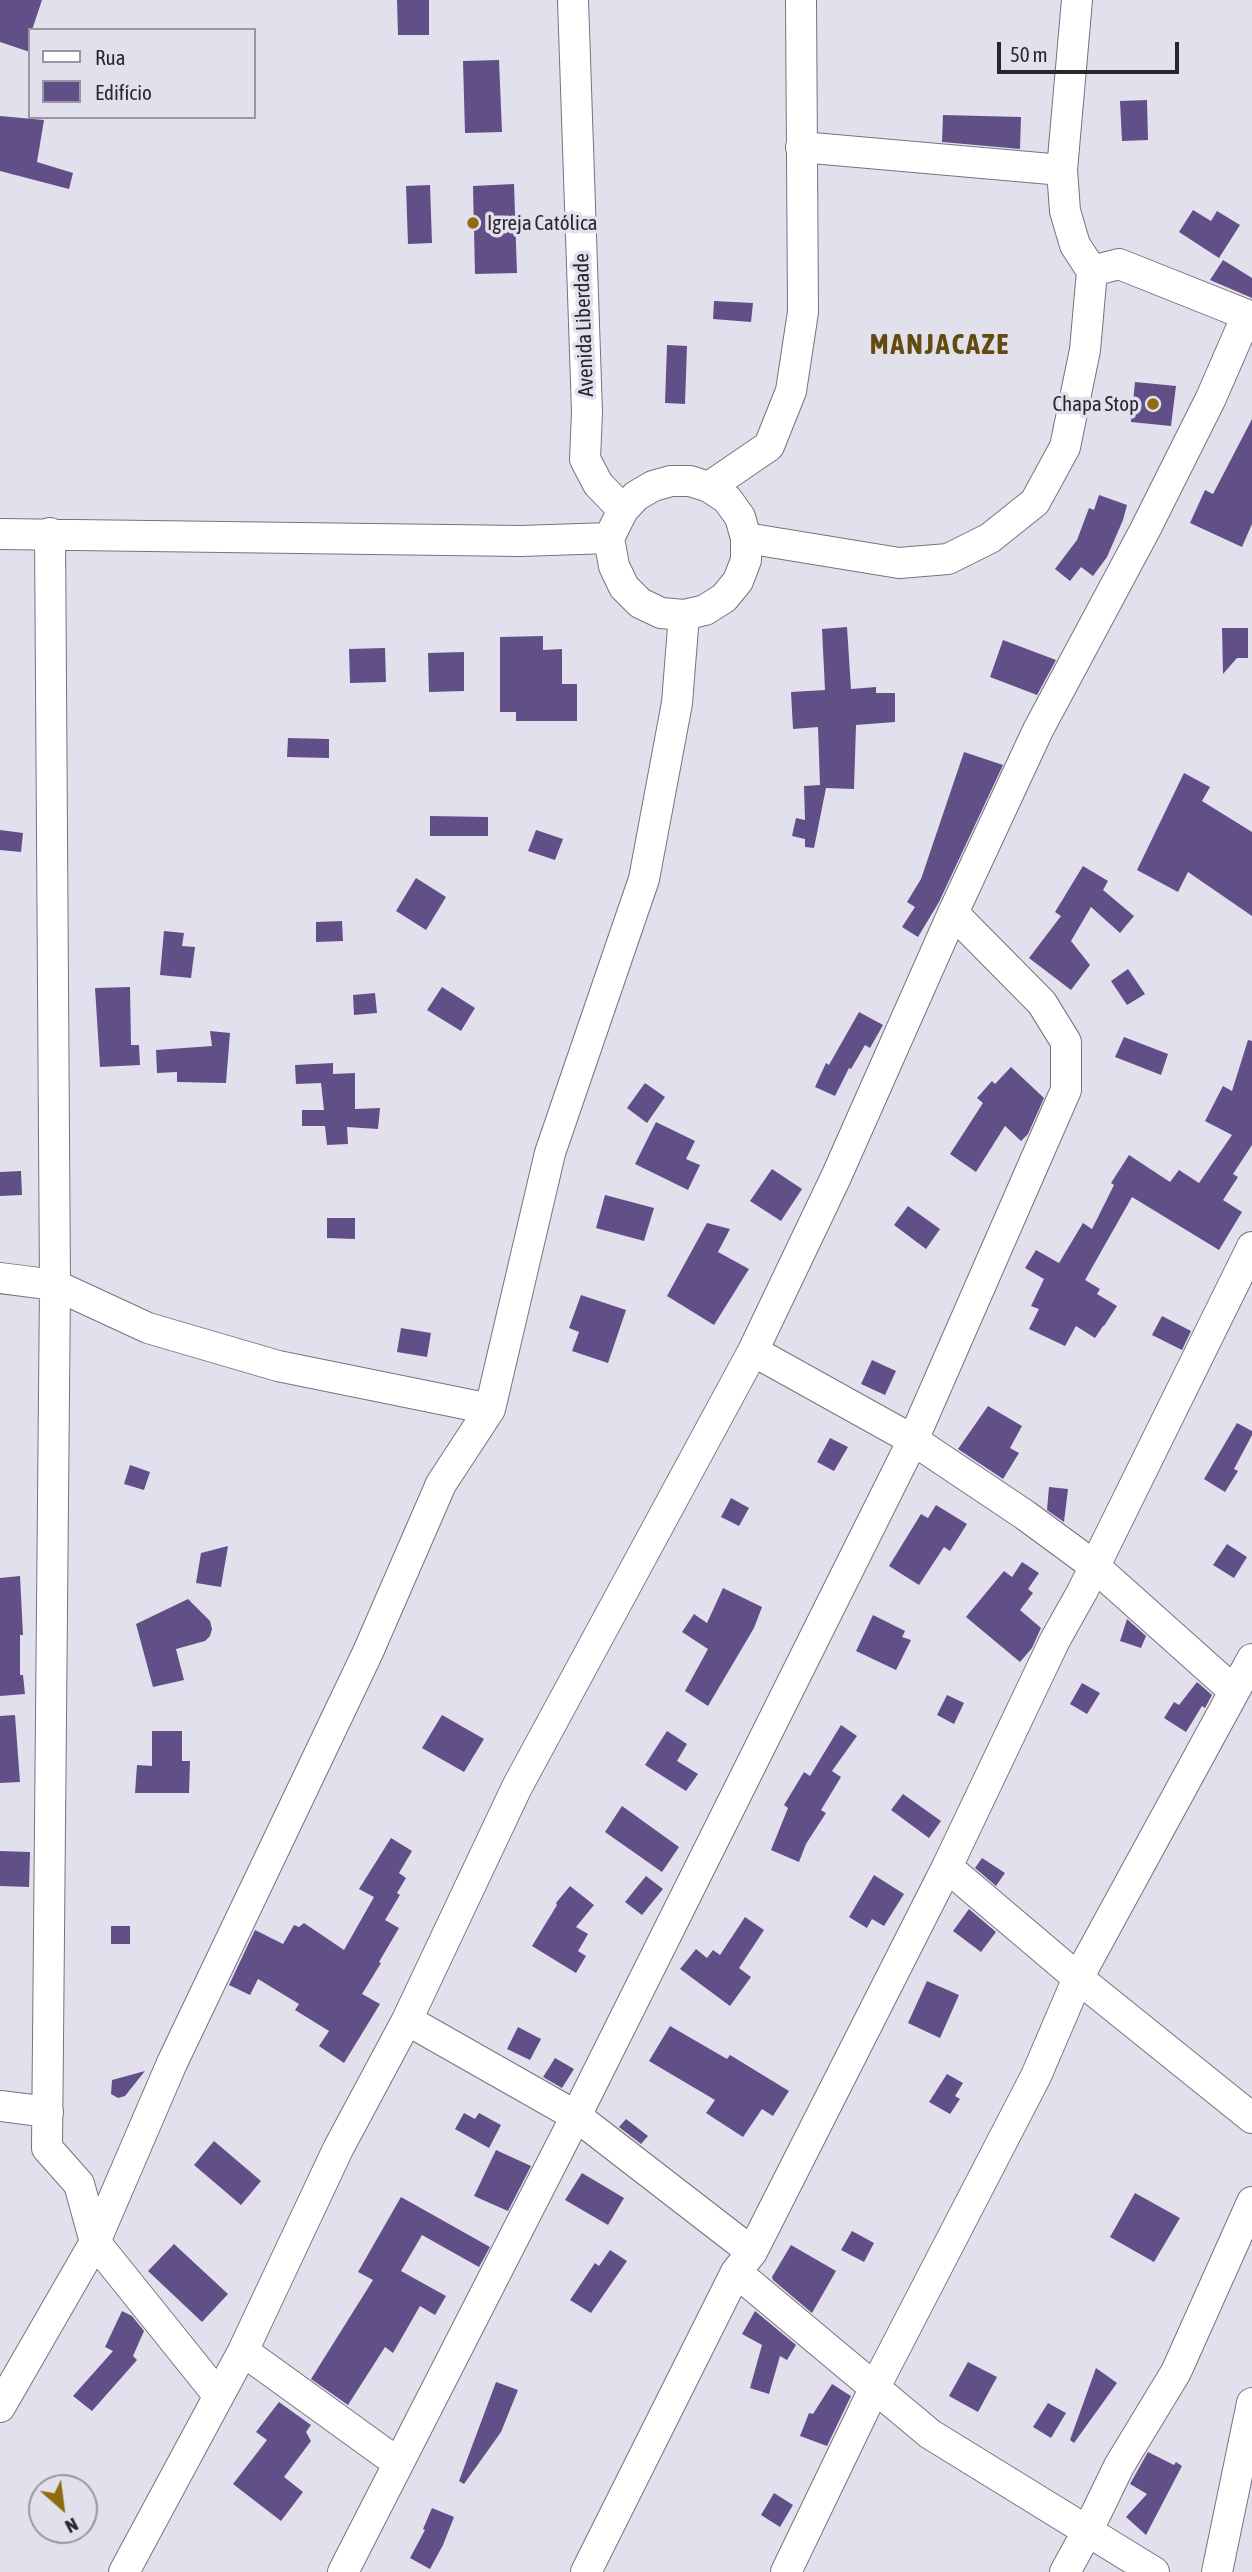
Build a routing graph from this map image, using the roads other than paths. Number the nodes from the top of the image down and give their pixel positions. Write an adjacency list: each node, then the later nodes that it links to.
1 (573, 0): 9 (street, Avenida Liberdade)
2 (801, 0): 4 (street)
3 (1077, 0): 5 (street)
4 (801, 147): 5 (street); 8 (street)
5 (1062, 170): 6 (street)
6 (1092, 271): 7 (street); 13 (street)
7 (1250, 316): 15 (street)
8 (709, 487): 9 (street); 13 (street)
9 (623, 510): 12 (street)
10 (50, 533): 11 (street); 12 (street); 18 (street)
11 (0, 534)
12 (609, 538): 14 (street)
13 (747, 538): 14 (street)
14 (684, 615): 20 (street)
15 (953, 913): 19 (street); 21 (street)
16 (1252, 1247): 22 (street)
17 (0, 1278): 18 (street)
18 (55, 1285): 20 (street); 29 (street)
19 (753, 1351): 21 (street); 27 (street)
20 (490, 1409): 33 (street)
21 (913, 1440): 22 (street); 30 (street)
22 (1093, 1566): 24 (street); 25 (street)
23 (1252, 1659): 24 (street)
24 (1234, 1691): 26 (street)
25 (947, 1867): 26 (street); 34 (street)
26 (1078, 1978): 31 (street); 36 (street)
27 (407, 2020): 30 (street); 35 (street)
28 (0, 2106): 29 (street)
29 (48, 2112): 33 (street)
30 (576, 2116): 34 (street); 40 (street)
31 (1252, 2118)
32 (1252, 2202): 41 (street)
33 (95, 2242): 37 (street); 39 (street)
34 (744, 2262): 36 (street); 44 (street)
35 (243, 2351): 37 (street); 40 (street)
36 (875, 2387): 41 (street); 45 (street)
37 (218, 2395): 42 (street)
38 (1252, 2403): 48 (street)
39 (0, 2407)
40 (398, 2463): 43 (street)
41 (1087, 2532): 46 (street); 47 (street)
42 (124, 2572)
43 (343, 2572)
44 (586, 2572)
45 (786, 2572)
46 (1065, 2572)
47 (1154, 2572)
48 (1217, 2572)

